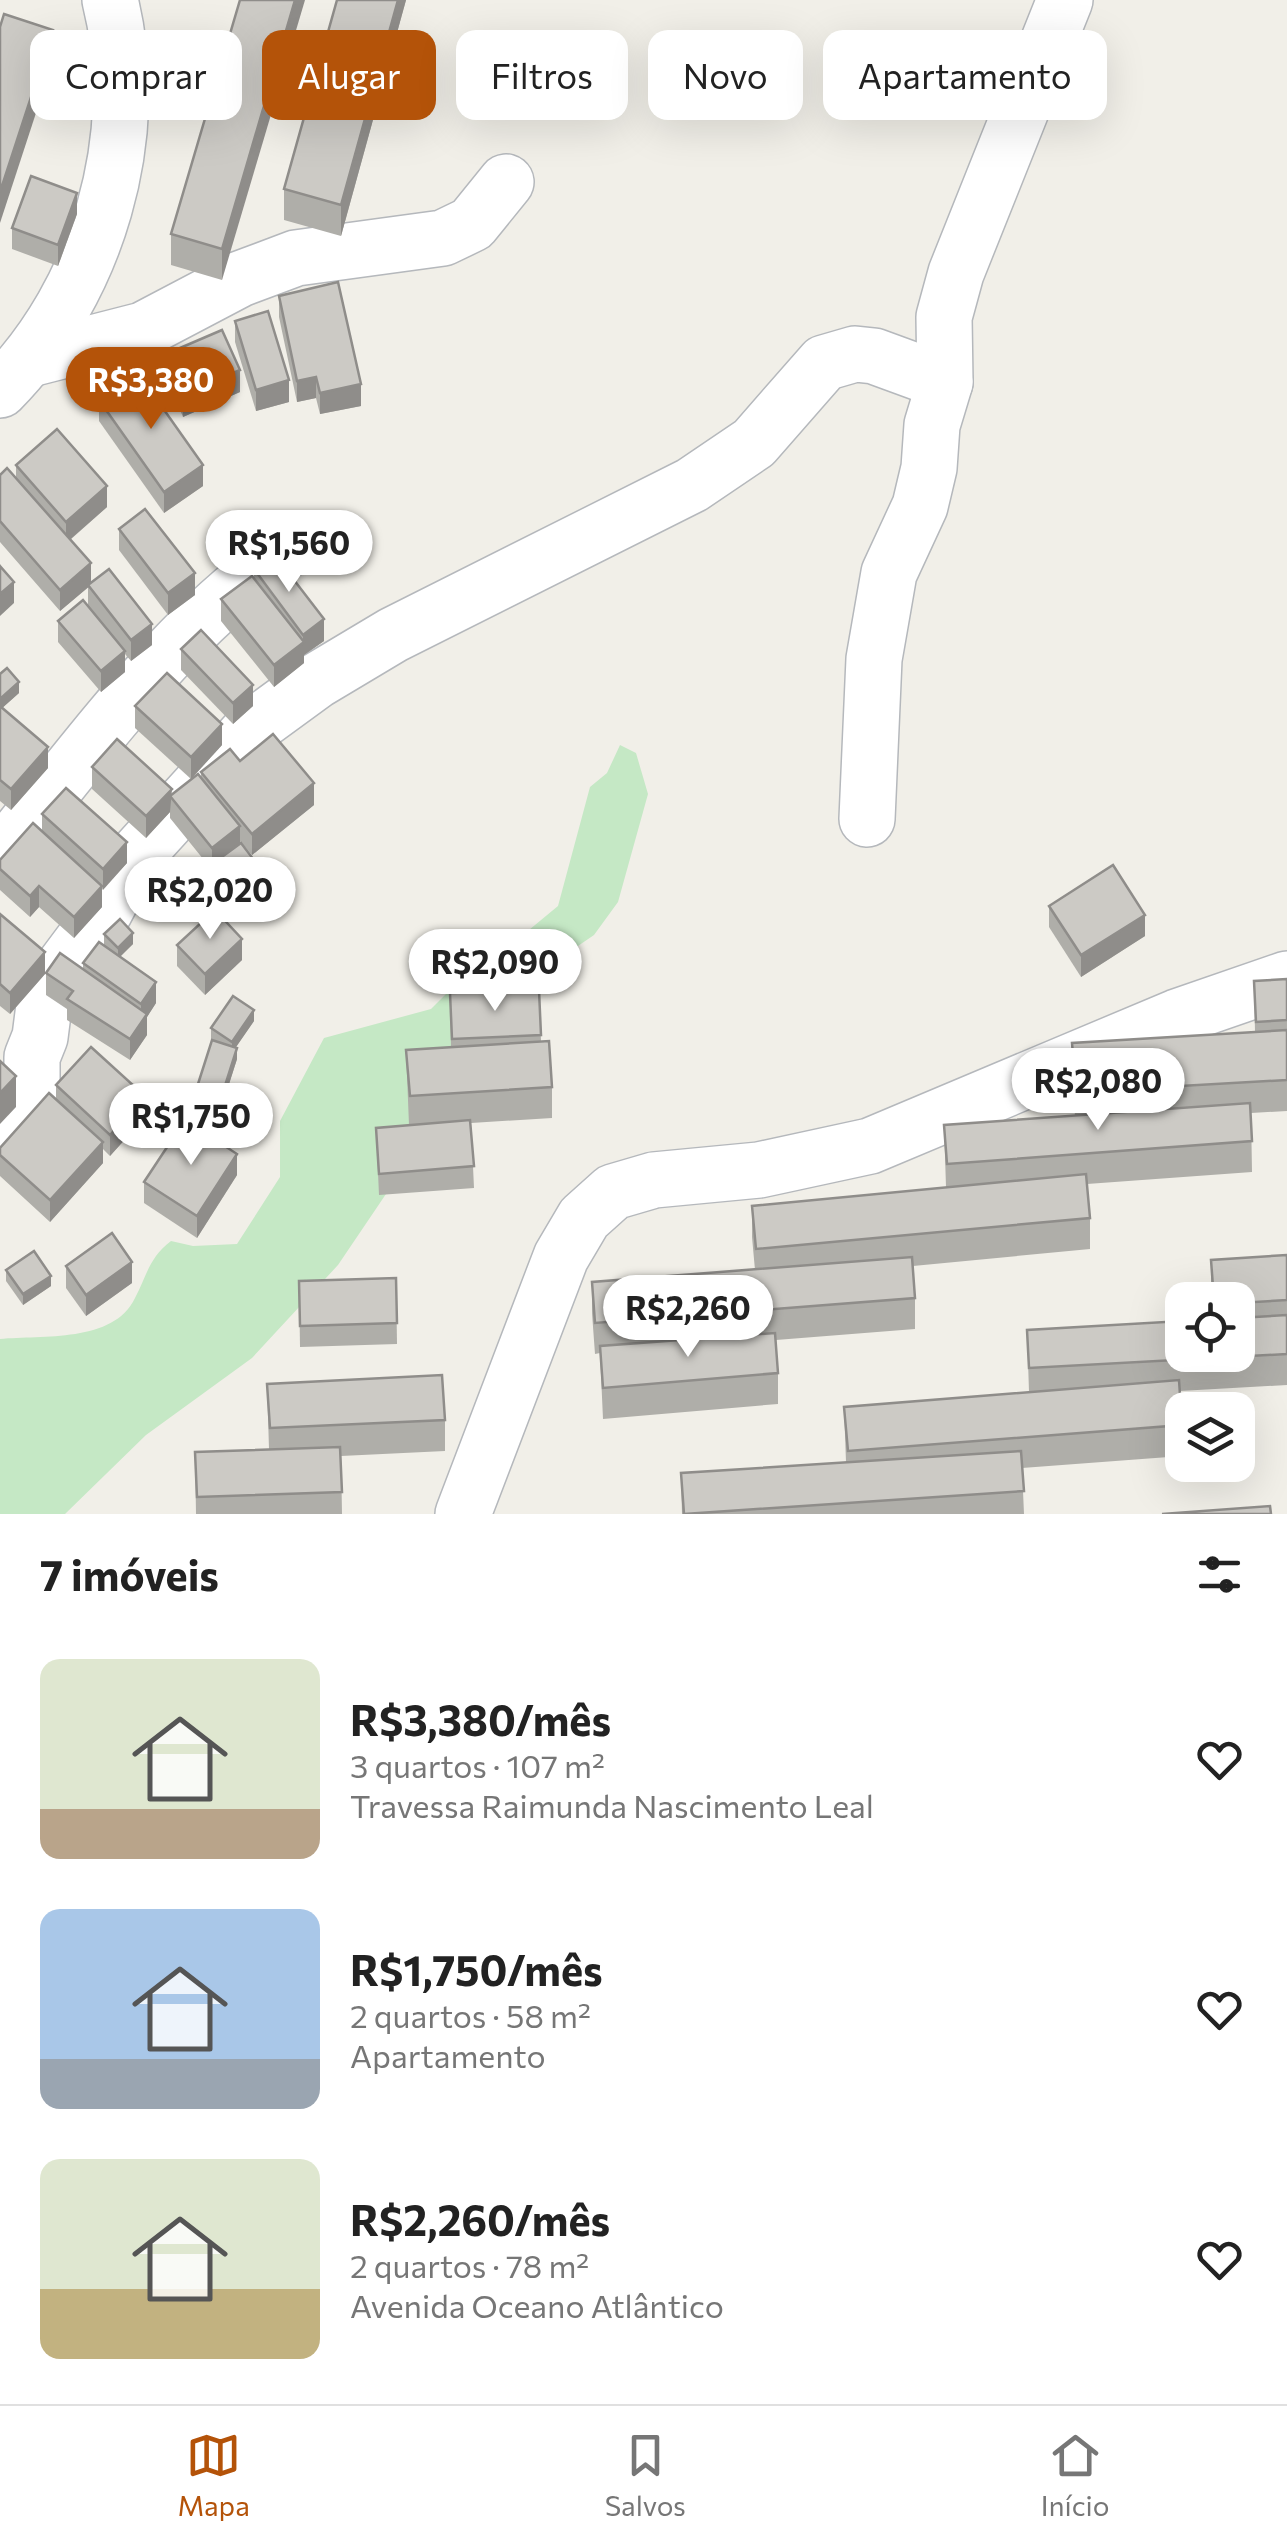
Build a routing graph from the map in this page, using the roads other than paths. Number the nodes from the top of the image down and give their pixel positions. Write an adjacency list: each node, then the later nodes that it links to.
1 (110, 0): 4 (street)
2 (1065, 0): 5 (street)
3 (506, 182): 4 (street)
4 (15, 375)
5 (945, 382): 7 (street); 10 (street)
6 (300, 541): 8 (street)
7 (867, 818)
8 (0, 856)
9 (1287, 979): 11 (street)
10 (0, 1145)
11 (464, 1514)

